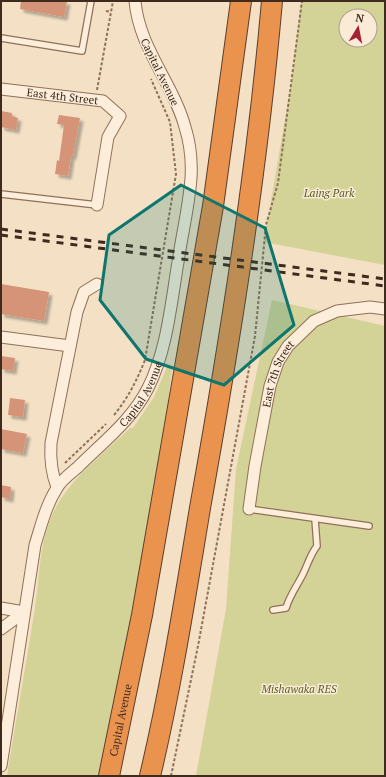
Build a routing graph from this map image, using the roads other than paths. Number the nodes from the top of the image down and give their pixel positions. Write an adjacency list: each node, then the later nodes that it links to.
1 (91, 1): 5 (lane)
2 (135, 1): 13 (street, Capital Avenue)
3 (241, 1): 22 (highway, Capital Avenue)
4 (272, 1): 23 (highway)
5 (1, 38)
6 (1, 89): 8 (street, East 4th Street)
7 (1, 194): 8 (lane)
8 (96, 205)
9 (97, 284): 12 (street)
10 (385, 309): 14 (street, East 7th Street)
11 (1, 337): 12 (street)
12 (70, 346): 13 (street)
13 (57, 487): 19 (street, Capital Avenue)
14 (249, 509): 15 (lane)
15 (315, 519): 16 (lane); 18 (lane)
16 (369, 526)
17 (1, 608): 19 (street)
18 (273, 610)
19 (24, 612): 20 (street); 21 (street, Capital Avenue)
20 (1, 628)
21 (1, 766)
22 (109, 776)
23 (150, 776)

